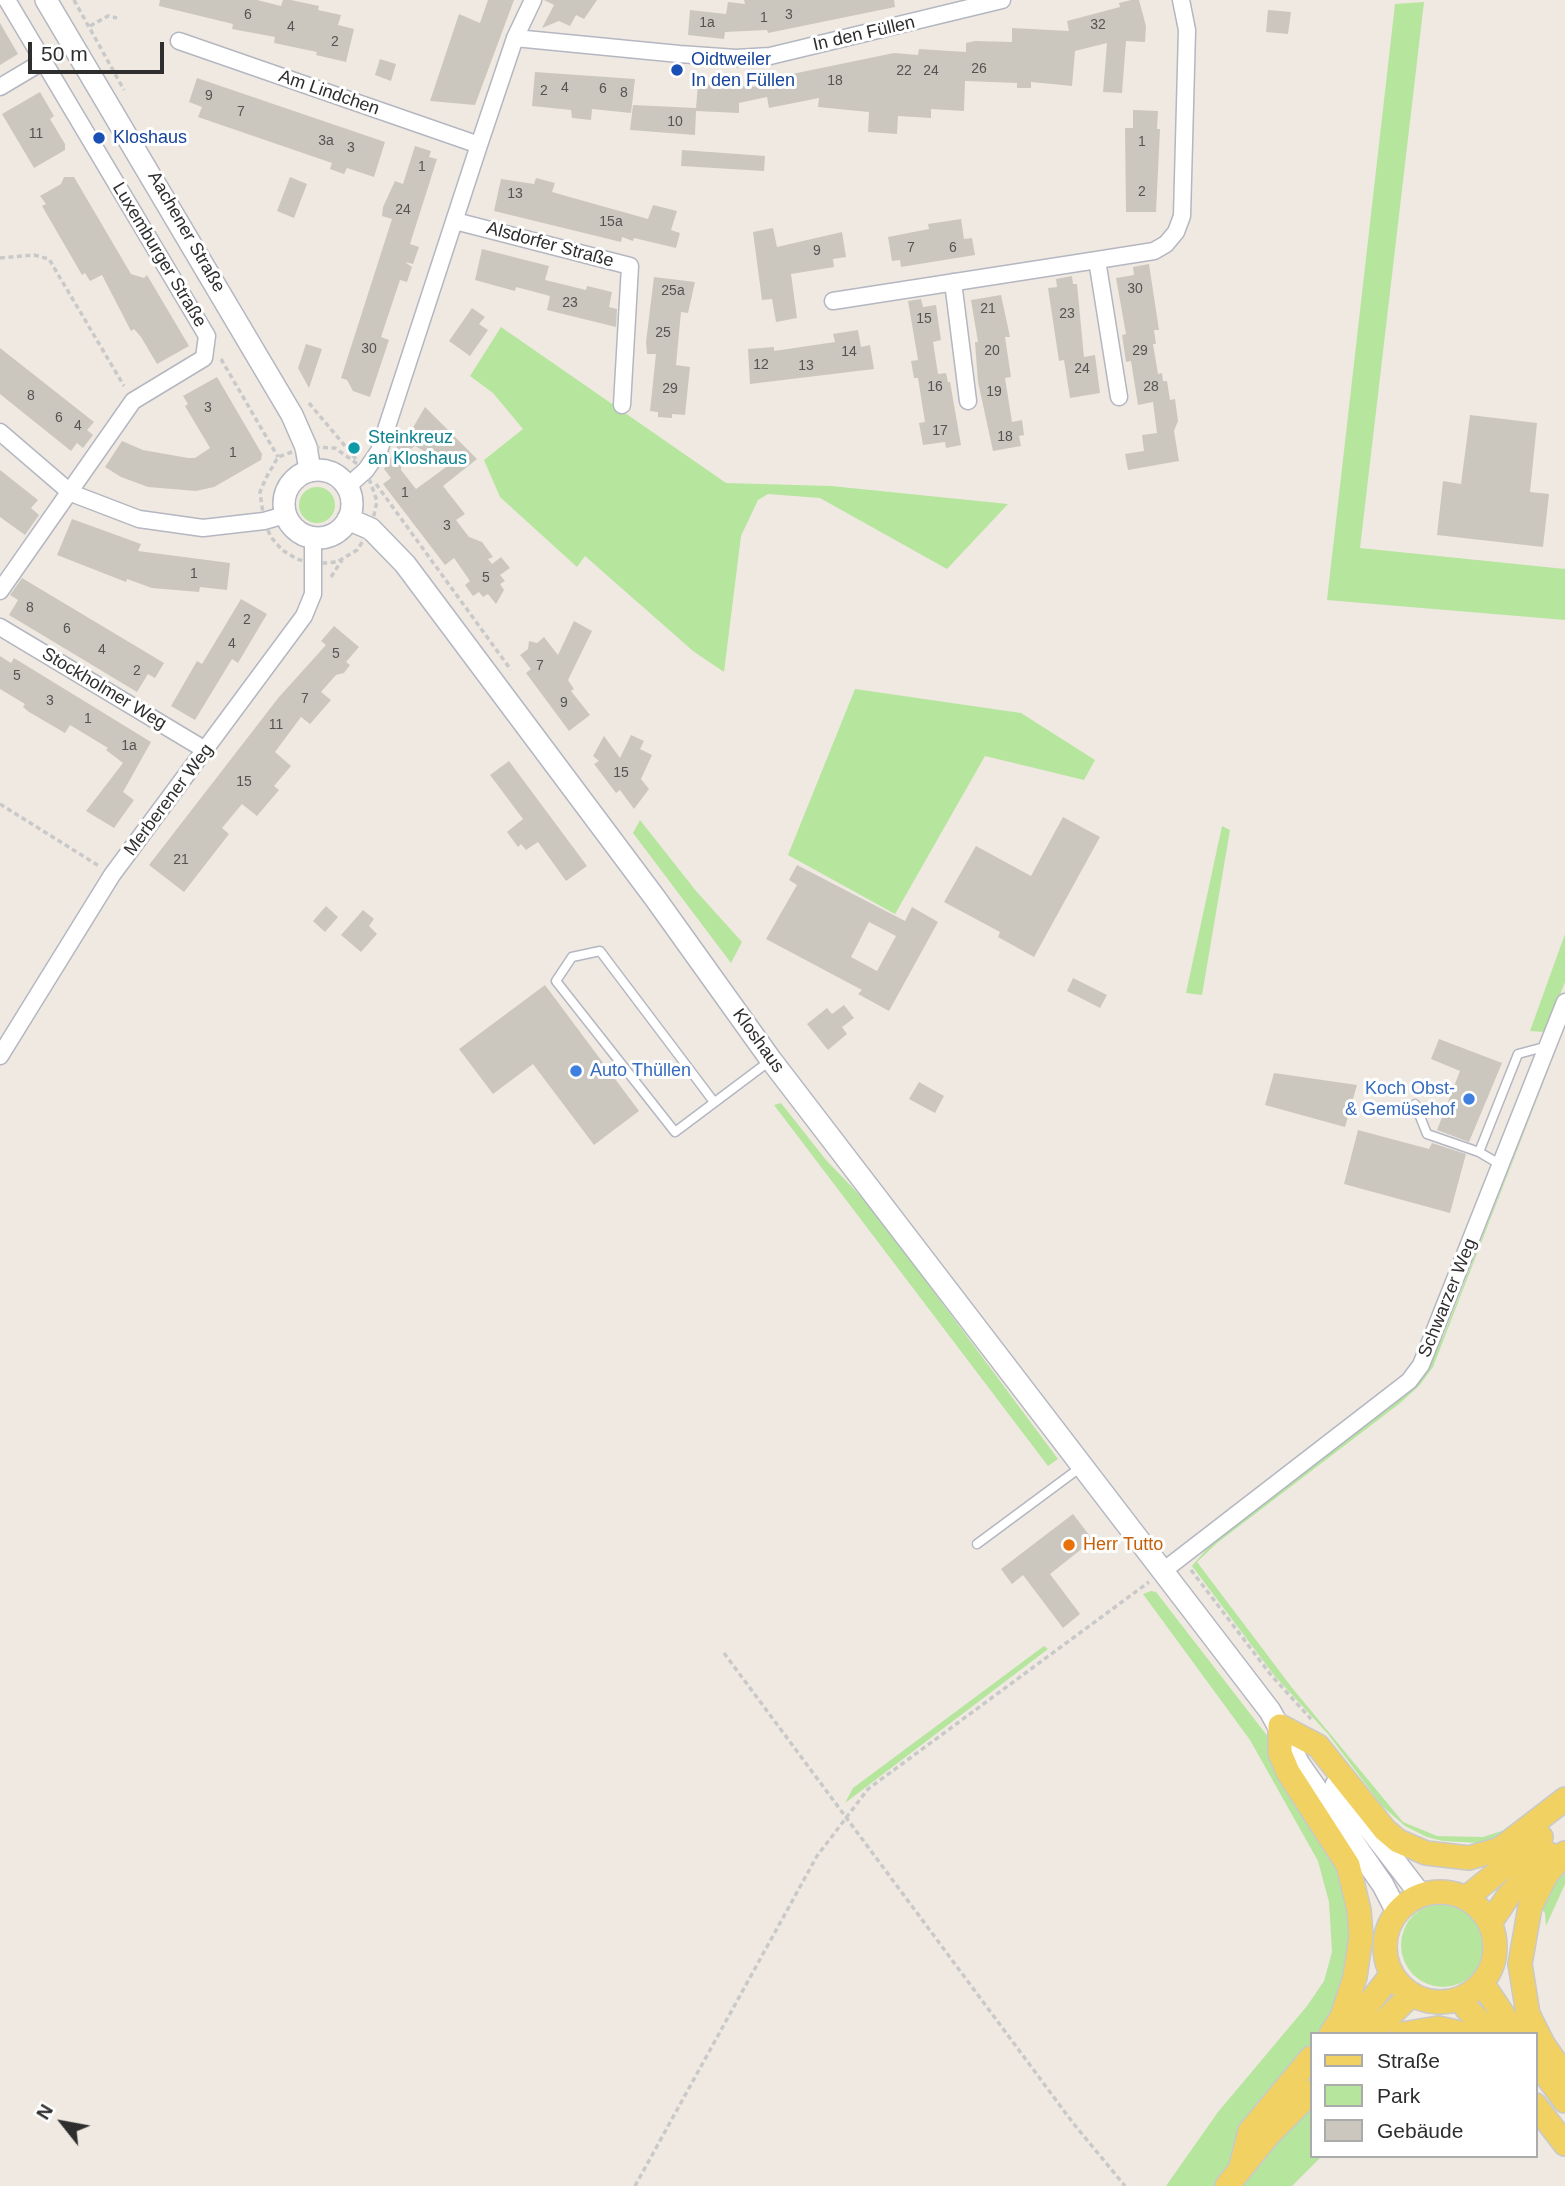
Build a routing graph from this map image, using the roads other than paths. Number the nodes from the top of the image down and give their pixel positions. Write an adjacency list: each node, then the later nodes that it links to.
1 (7, 0): 8 (street, Luxemburger Straße)
2 (46, 0): 19 (main road, Aachener Straße)
3 (533, 0): 6 (street)
4 (1002, 0): 6 (street, In den Füllen)
5 (1181, 0): 12 (street)
6 (515, 37): 10 (street)
7 (179, 41): 10 (street, Am Lindchen)
8 (42, 62): 9 (street); 21 (street, Luxemburger Straße)
9 (0, 87)
10 (478, 145): 11 (street)
11 (455, 220): 17 (street, Alsdorfer Straße); 20 (street)
12 (1097, 261): 13 (street); 15 (street)
13 (953, 282): 14 (street); 16 (street)
14 (833, 301)
15 (1119, 397)
16 (968, 401)
17 (622, 405)
18 (0, 432): 21 (street)
19 (310, 470): 20 (main road); 22 (main road)
20 (347, 486): 23 (main road)
21 (71, 492): 22 (street); 25 (street)
22 (285, 515): 24 (main road)
23 (348, 519): 24 (main road); 31 (main road, Kloshaus)
24 (313, 538): 27 (street, Merberener Weg)
25 (0, 591)
26 (0, 627): 27 (street, Stockholmer Weg)
27 (207, 751): 30 (street, Merberener Weg)
28 (1565, 1002): 29 (street, Schwarzer Weg)
29 (1548, 1046): 34 (lane); 35 (street, Schwarzer Weg)
30 (0, 1056)
31 (771, 1060): 32 (lane); 36 (main road, Kloshaus)
32 (713, 1102): 32 (lane)
33 (1415, 1104): 34 (lane)
34 (1479, 1152): 35 (lane)
35 (1502, 1165): 38 (street, Schwarzer Weg)
36 (1081, 1467): 37 (lane); 38 (main road, Kloshaus)
37 (977, 1544)
38 (1163, 1571): 39 (main road, Kloshaus)
39 (1280, 1726): 40 (main road); 44 (main road); 46 (main road); 52 (main road)
40 (1565, 1799)
41 (1565, 1817): 45 (main road)
42 (1565, 1838): 47 (main road)
43 (1565, 1853): 59 (main road)
44 (1420, 1894): 45 (main road); 46 (main road)
45 (1466, 1898): 47 (main road)
46 (1397, 1912): 48 (main road)
47 (1490, 1923): 49 (main road)
48 (1392, 1974): 50 (main road); 53 (main road)
49 (1482, 1983): 51 (main road); 58 (main road)
50 (1412, 1994): 51 (main road); 54 (main road)
51 (1461, 1998): 57 (main road)
52 (1332, 2032)
53 (1347, 2032)
54 (1373, 2032)
55 (1414, 2032): 56 (main road)
56 (1456, 2032)
57 (1491, 2032)
58 (1515, 2032)
59 (1537, 2032)
60 (1537, 2033): 64 (main road)
61 (1310, 2059): 73 (main road)
62 (1537, 2063): 67 (main road)
63 (1310, 2073): 71 (main road)
64 (1565, 2076)
65 (1537, 2092): 70 (main road)
66 (1310, 2093): 71 (main road)
67 (1565, 2101)
68 (1537, 2108): 72 (main road)
69 (1310, 2113): 73 (main road)
70 (1565, 2128)
71 (1269, 2134): 73 (main road)
72 (1565, 2144)
73 (1241, 2166): 74 (main road)
74 (1227, 2186)

